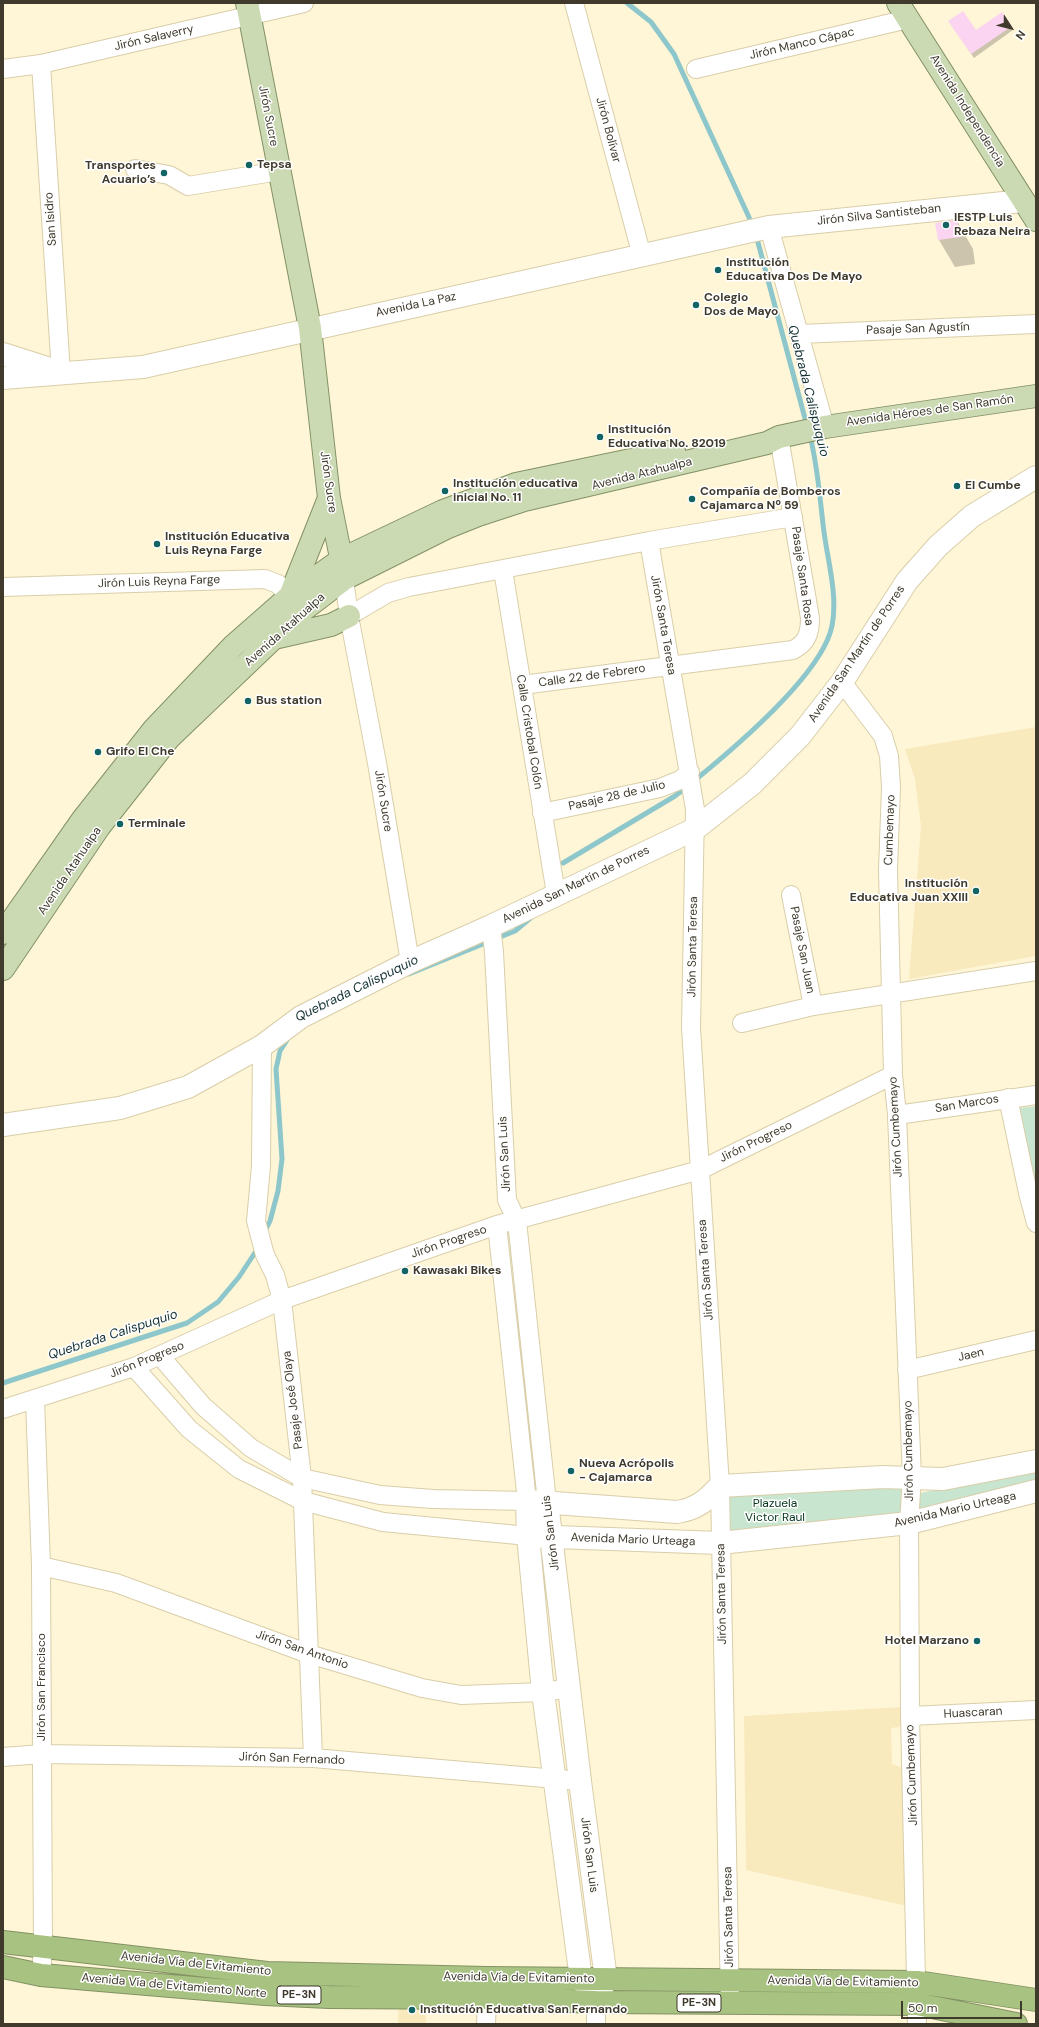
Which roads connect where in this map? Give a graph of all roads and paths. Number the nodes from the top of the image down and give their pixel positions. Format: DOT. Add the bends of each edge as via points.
graph roads {
  1 [pos="304,3"];
  2 [pos="574,3"];
  3 [pos="902,8"];
  4 [pos="248,10"];
  5 [pos="41,64"];
  6 [pos="696,69"];
  7 [pos="3,70"];
  8 [pos="135,169"];
  9 [pos="279,170"];
  10 [pos="1029,200"];
  11 [pos="1036,220"];
  12 [pos="767,227"];
  13 [pos="642,256"];
  14 [pos="1036,324"];
  15 [pos="310,328"];
  16 [pos="800,334"];
  17 [pos="3,354"];
  18 [pos="61,373"];
  19 [pos="3,378"];
  20 [pos="1036,396"];
  21 [pos="815,429"];
  22 [pos="779,437"];
  23 [pos="1036,477"];
  24 [pos="329,498"];
  25 [pos="793,517"];
  26 [pos="649,541"];
  27 [pos="343,569"];
  28 [pos="503,570"];
  29 [pos="3,587"];
  30 [pos="296,604"];
  31 [pos="348,616"];
  32 [pos="274,638"];
  33 [pos="803,644"];
  34 [pos="669,666"];
  35 [pos="842,682"];
  36 [pos="522,686"];
  37 [pos="690,772"];
  38 [pos="542,813"];
  39 [pos="695,829"];
  40 [pos="556,894"];
  41 [pos="791,895"];
  42 [pos="492,930"];
  43 [pos="3,933"];
  44 [pos="410,962"];
  45 [pos="3,969"];
  46 [pos="1036,971"];
  47 [pos="891,994"];
  48 [pos="813,1006"];
  49 [pos="742,1023"];
  50 [pos="262,1046"];
  51 [pos="893,1075"];
  52 [pos="1036,1095"];
  53 [pos="1008,1098"];
  54 [pos="897,1115"];
  55 [pos="3,1125"];
  56 [pos="700,1170"];
  57 [pos="1032,1192"];
  58 [pos="517,1221"];
  59 [pos="1036,1223"];
  60 [pos="497,1225"];
  61 [pos="282,1300"];
  62 [pos="1036,1340"];
  63 [pos="161,1356"];
  64 [pos="134,1368"];
  65 [pos="907,1370"];
  66 [pos="34,1399"];
  67 [pos="3,1409"];
  68 [pos="1036,1461"];
  69 [pos="912,1477"];
  70 [pos="302,1478"];
  71 [pos="720,1486"];
  72 [pos="1036,1491"];
  73 [pos="303,1501"];
  74 [pos="537,1502"];
  75 [pos="909,1524"];
  76 [pos="528,1536"];
  77 [pos="552,1538"];
  78 [pos="720,1543"];
  79 [pos="41,1566"];
  80 [pos="309,1654"];
  81 [pos="570,1688"];
  82 [pos="543,1692"];
  83 [pos="1036,1710"];
  84 [pos="910,1716"];
  85 [pos="42,1754"];
  86 [pos="3,1757"];
  87 [pos="313,1758"];
  88 [pos="555,1778"];
  89 [pos="580,1780"];
  90 [pos="3,1942"];
  91 [pos="43,1948"];
  92 [pos="3,1967"];
  93 [pos="41,1974"];
  94 [pos="329,1975"];
  95 [pos="581,1979"];
  96 [pos="606,1979"];
  97 [pos="730,1981"];
  98 [pos="917,1982"];
  99 [pos="329,1997"];
  100 [pos="487,1998"];
  101 [pos="1036,2000"];
  102 [pos="596,2002"];
  103 [pos="730,2003"];
  104 [pos="917,2014"];
  105 [pos="486,2024"];
  106 [pos="596,2024"];
  107 [pos="1016,2024"];
  1 -- 4 [label="street, Jirón Salaverry"];
  2 -- 13 [label="street, Jirón Bolívar"];
  3 -- 6 [label="street, Jirón Manco Cápac"];
  3 -- 10 [label="main road, Avenida Independencia"];
  4 -- 5 [label="street, Jirón Salaverry"];
  4 -- 9 [label="main road, Jirón Sucre"];
  5 -- 7 [label="street, Jirón Salaverry"];
  5 -- 18 [label="street, San Isidro"];
  8 -- 9 [label="street" via="169,175 188,186"];
  9 -- 15 [label="main road, Jirón Sucre"];
  10 -- 11 [label="main road, Avenida Independencia"];
  10 -- 12 [label="street, Jirón Silva Santisteban"];
  12 -- 13 [label="street, Avenida La Paz"];
  12 -- 16 [label="street"];
  13 -- 15 [label="street, Avenida La Paz"];
  14 -- 16 [label="street, Pasaje San Agustín"];
  15 -- 18 [label="street, Avenida La Paz" via="142,367"];
  15 -- 24 [label="main road, Jirón Sucre"];
  16 -- 21 [label="street"];
  17 -- 18 [label="street, Avenida La Paz"];
  18 -- 19 [label="street, Avenida La Paz"];
  20 -- 21 [label="main road, Avenida Héroes de San Ramón"];
  21 -- 22 [label="main road, Avenida Atahualpa"];
  22 -- 25 [label="street, Pasaje Santa Rosa"];
  22 -- 27 [label="main road, Avenida Atahualpa" via="767,443 524,500 478,515"];
  23 -- 35 [label="street, Avenida San Martín de Porres" via="972,516 938,546 907,581"];
  24 -- 27 [label="main road, Jirón Sucre"];
  24 -- 30 [label="main road"];
  25 -- 26 [label="street"];
  25 -- 33 [label="street, Pasaje Santa Rosa" via="810,618 810,630"];
  26 -- 28 [label="street"];
  26 -- 34 [label="street, Jirón Santa Teresa"];
  27 -- 30 [label="main road, Avenida Atahualpa"];
  27 -- 31 [label="street, Jirón Sucre"];
  28 -- 31 [label="street" via="388,593"];
  28 -- 36 [label="street, Calle Cristobal Colón"];
  29 -- 30 [label="street, Jirón Luis Reyna Farge" via="265,579 278,584"];
  30 -- 32 [label="main road, Avenida Atahualpa"];
  30 -- 43 [label="main road, Avenida Atahualpa" via="233,646 154,729 83,819"];
  31 -- 32 [label="main road" via="331,625"];
  31 -- 44 [label="street, Jirón Sucre" via="377,763"];
  32 -- 45 [label="main road, Avenida Atahualpa" via="169,738 99,827"];
  33 -- 34 [label="street, Calle 22 de Febrero" via="793,650"];
  34 -- 36 [label="street, Calle 22 de Febrero"];
  34 -- 37 [label="street, Jirón Santa Teresa"];
  35 -- 39 [label="street, Avenida San Martín de Porres" via="800,736 752,784"];
  35 -- 47 [label="street, Cumbemayo" via="883,736 889,756"];
  36 -- 38 [label="street, Calle Cristobal Colón"];
  37 -- 38 [label="street, Pasaje 28 de Julio" via="680,780 660,788"];
  37 -- 39 [label="street, Jirón Santa Teresa"];
  38 -- 40 [label="street, Calle Cristobal Colón"];
  39 -- 40 [label="street, Avenida San Martín de Porres"];
  39 -- 56 [label="street, Jirón Santa Teresa" via="692,1028"];
  40 -- 42 [label="street, Avenida San Martín de Porres"];
  41 -- 48 [label="street, Pasaje San Juan"];
  42 -- 44 [label="street, Avenida San Martín de Porres"];
  42 -- 58 [label="street, Jirón San Luis" via="507,1200"];
  44 -- 50 [label="street, Avenida San Martín de Porres" via="301,1017"];
  46 -- 47 [label="street"];
  47 -- 48 [label="street"];
  47 -- 51 [label="street, Jirón Cumbemayo"];
  48 -- 49 [label="street"];
  50 -- 55 [label="street, Avenida San Martín de Porres" via="188,1087 128,1106"];
  50 -- 61 [label="street, Pasaje José Olaya" via="261,1166 256,1205 258,1229 265,1255 275,1275"];
  51 -- 54 [label="street, Jirón Cumbemayo"];
  51 -- 56 [label="street, Jirón Progreso"];
  52 -- 53 [label="street, San Marcos"];
  53 -- 54 [label="street, San Marcos"];
  53 -- 57 [label="street"];
  54 -- 65 [label="street, Jirón Cumbemayo"];
  56 -- 58 [label="street, Jirón Progreso"];
  56 -- 71 [label="street, Jirón Santa Teresa"];
  57 -- 59 [label="street"];
  58 -- 60 [label="street, Jirón Progreso"];
  58 -- 74 [label="street, Jirón San Luis"];
  60 -- 61 [label="street, Jirón Progreso"];
  60 -- 74 [label="street, Jirón San Luis"];
  61 -- 63 [label="street, Jirón Progreso"];
  61 -- 70 [label="street, Pasaje José Olaya"];
  62 -- 65 [label="street, Jaen"];
  63 -- 64 [label="street, Jirón Progreso"];
  63 -- 70 [label="street" via="203,1406 251,1448"];
  64 -- 66 [label="street, Jirón Progreso"];
  64 -- 73 [label="street, Avenida Mario Urteaga" via="189,1428 239,1469"];
  65 -- 69 [label="street, Jirón Cumbemayo"];
  66 -- 67 [label="street, Jirón Progreso"];
  66 -- 79 [label="street, Jirón San Francisco"];
  68 -- 69 [label="street" via="944,1479"];
  69 -- 71 [label="street"];
  69 -- 75 [label="street, Jirón Cumbemayo"];
  70 -- 73 [label="street, Pasaje José Olaya"];
  70 -- 74 [label="street" via="380,1495"];
  71 -- 74 [label="street" via="700,1506 677,1512"];
  71 -- 78 [label="street, Jirón Santa Teresa"];
  72 -- 75 [label="street, Avenida Mario Urteaga"];
  73 -- 76 [label="street, Avenida Mario Urteaga" via="382,1522"];
  73 -- 80 [label="street, Pasaje José Olaya"];
  74 -- 76 [label="street, Jirón San Luis"];
  74 -- 77 [label="street, Jirón San Luis"];
  75 -- 78 [label="street, Avenida Mario Urteaga"];
  75 -- 84 [label="street, Jirón Cumbemayo"];
  76 -- 77 [label="street, Avenida Mario Urteaga"];
  76 -- 82 [label="street, Jirón San Luis"];
  77 -- 78 [label="street, Avenida Mario Urteaga"];
  77 -- 81 [label="street, Jirón San Luis"];
  78 -- 97 [label="street, Jirón Santa Teresa"];
  79 -- 80 [label="street, Jirón San Antonio" via="116,1583"];
  79 -- 85 [label="street, Jirón San Francisco"];
  80 -- 82 [label="street, Jirón San Antonio" via="422,1688 461,1695"];
  80 -- 87 [label="street, Pasaje José Olaya"];
  81 -- 82 [label="street, Jirón San Antonio"];
  81 -- 89 [label="street, Jirón San Luis"];
  82 -- 88 [label="street, Jirón San Luis"];
  83 -- 84 [label="street, Huascaran"];
  84 -- 98 [label="street, Jirón Cumbemayo"];
  85 -- 86 [label="street, Jirón San Fernando"];
  85 -- 87 [label="street, Jirón San Fernando"];
  85 -- 91 [label="street, Jirón San Francisco"];
  87 -- 88 [label="street, Jirón San Fernando"];
  88 -- 89 [label="street, Jirón San Fernando"];
  88 -- 95 [label="street, Jirón San Luis"];
  89 -- 96 [label="street, Jirón San Luis"];
  90 -- 91 [label="highway, Avenida Vía de Evitamiento / PE-3N"];
  91 -- 93 [label="street, Jirón San Francisco"];
  91 -- 94 [label="highway, Avenida Vía de Evitamiento / PE-3N" via="267,1973"];
  92 -- 93 [label="highway, Avenida Vía de Evitamiento Norte / PE-3N"];
  93 -- 99 [label="highway, Avenida Vía de Evitamiento Norte / PE-3N" via="265,1994"];
  94 -- 95 [label="highway, Avenida Vía de Evitamiento / PE-3N"];
  94 -- 99 [label="highway"];
  95 -- 96 [label="highway, Avenida Vía de Evitamiento / PE-3N"];
  95 -- 102 [label="street, Jirón San Luis"];
  96 -- 97 [label="highway, Avenida Vía de Evitamiento / PE-3N"];
  96 -- 102 [label="street"];
  97 -- 98 [label="highway, Avenida Vía de Evitamiento / PE-3N"];
  97 -- 103 [label="street, Jirón Santa Teresa"];
  98 -- 101 [label="highway, Avenida Vía de Evitamiento / PE-3N"];
  98 -- 104 [label="street, Jirón Cumbemayo"];
  99 -- 100 [label="highway, Avenida Vía de Evitamiento Norte / PE-3N"];
  100 -- 102 [label="highway, Avenida Vía de Evitamiento Norte / PE-3N"];
  100 -- 105 [label="street"];
  102 -- 103 [label="highway, Avenida Vía de Evitamiento Norte / PE-3N"];
  102 -- 106 [label="street"];
  103 -- 104 [label="highway, Avenida Vía de Evitamiento Norte / PE-3N"];
  104 -- 107 [label="highway, Avenida Vía de Evitamiento Norte / PE-3N"];
}
